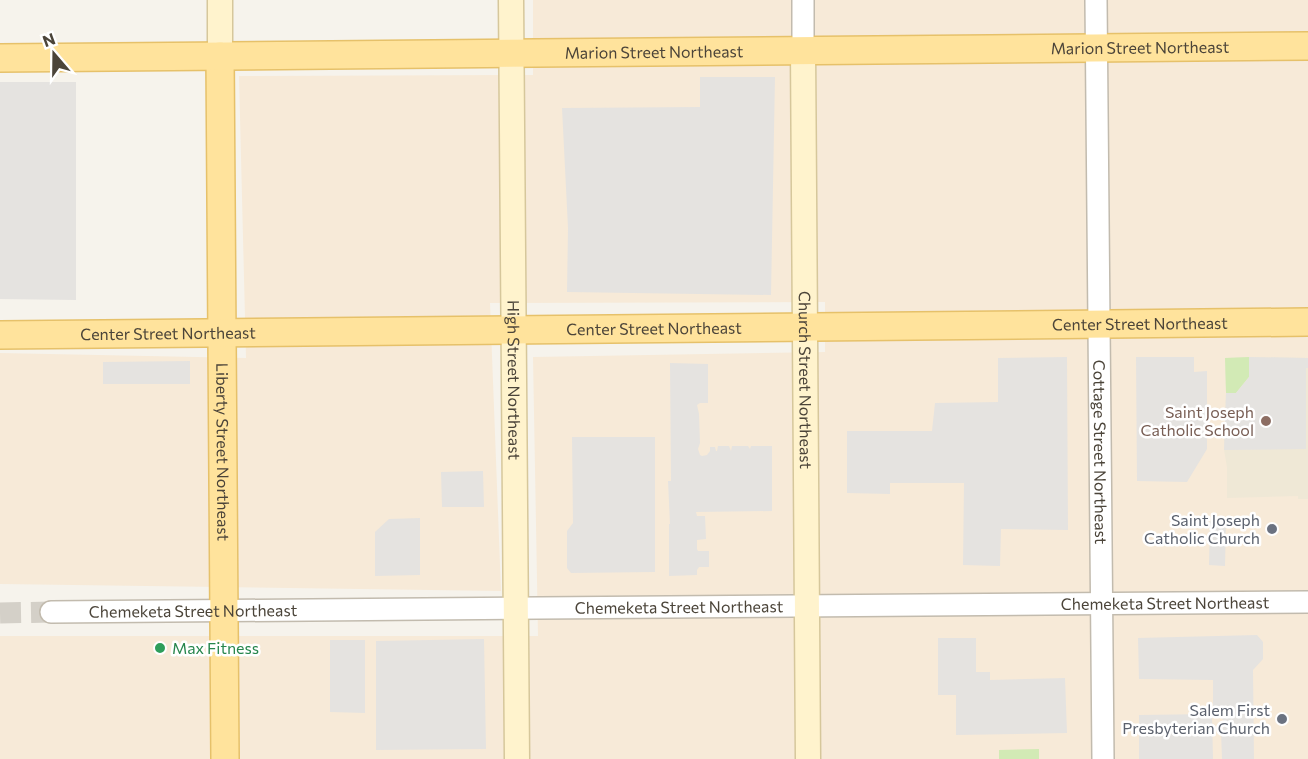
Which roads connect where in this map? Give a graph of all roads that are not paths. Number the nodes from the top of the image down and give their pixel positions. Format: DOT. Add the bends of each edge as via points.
graph roads {
  1 [pos="220,0"];
  2 [pos="511,0"];
  3 [pos="803,0"];
  4 [pos="1096,0"];
  5 [pos="1308,46"];
  6 [pos="1097,48"];
  7 [pos="803,50"];
  8 [pos="512,53"];
  9 [pos="220,56"];
  10 [pos="0,58"];
  11 [pos="1308,322"];
  12 [pos="1099,324"];
  13 [pos="805,327"];
  14 [pos="514,330"];
  15 [pos="222,333"];
  16 [pos="0,334"];
  17 [pos="1308,602"];
  18 [pos="1101,603"];
  19 [pos="807,606"];
  20 [pos="516,609"];
  21 [pos="224,611"];
  22 [pos="51,612"];
  23 [pos="225,759"];
  24 [pos="517,759"];
  25 [pos="808,759"];
  26 [pos="1103,759"];
  1 -- 9 [label="main road, Liberty Street Northeast"];
  2 -- 8 [label="main road, High Street Northeast"];
  3 -- 7 [label="street, Church Street Northeast"];
  4 -- 6 [label="street, Cottage Street Northeast"];
  5 -- 6 [label="main road, Marion Street Northeast"];
  6 -- 7 [label="main road, Marion Street Northeast"];
  6 -- 12 [label="street, Cottage Street Northeast"];
  7 -- 8 [label="main road, Marion Street Northeast"];
  7 -- 13 [label="main road, Church Street Northeast"];
  8 -- 9 [label="main road, Marion Street Northeast"];
  8 -- 14 [label="main road, High Street Northeast"];
  9 -- 10 [label="main road, Marion Street Northeast"];
  9 -- 15 [label="main road, Liberty Street Northeast"];
  11 -- 12 [label="main road, Center Street Northeast"];
  12 -- 13 [label="main road, Center Street Northeast"];
  12 -- 18 [label="street, Cottage Street Northeast"];
  13 -- 14 [label="main road, Center Street Northeast"];
  13 -- 19 [label="main road, Church Street Northeast"];
  14 -- 15 [label="main road, Center Street Northeast"];
  14 -- 20 [label="main road, High Street Northeast"];
  15 -- 16 [label="main road, Center Street Northeast"];
  15 -- 21 [label="main road, Liberty Street Northeast"];
  17 -- 18 [label="street, Chemeketa Street Northeast"];
  18 -- 19 [label="street, Chemeketa Street Northeast"];
  18 -- 26 [label="street, Cottage Street Northeast"];
  19 -- 20 [label="street, Chemeketa Street Northeast"];
  19 -- 25 [label="main road, Church Street Northeast"];
  20 -- 21 [label="street, Chemeketa Street Northeast"];
  20 -- 24 [label="main road, High Street Northeast"];
  21 -- 22 [label="street, Chemeketa Street Northeast"];
  21 -- 23 [label="main road, Liberty Street Northeast"];
}
